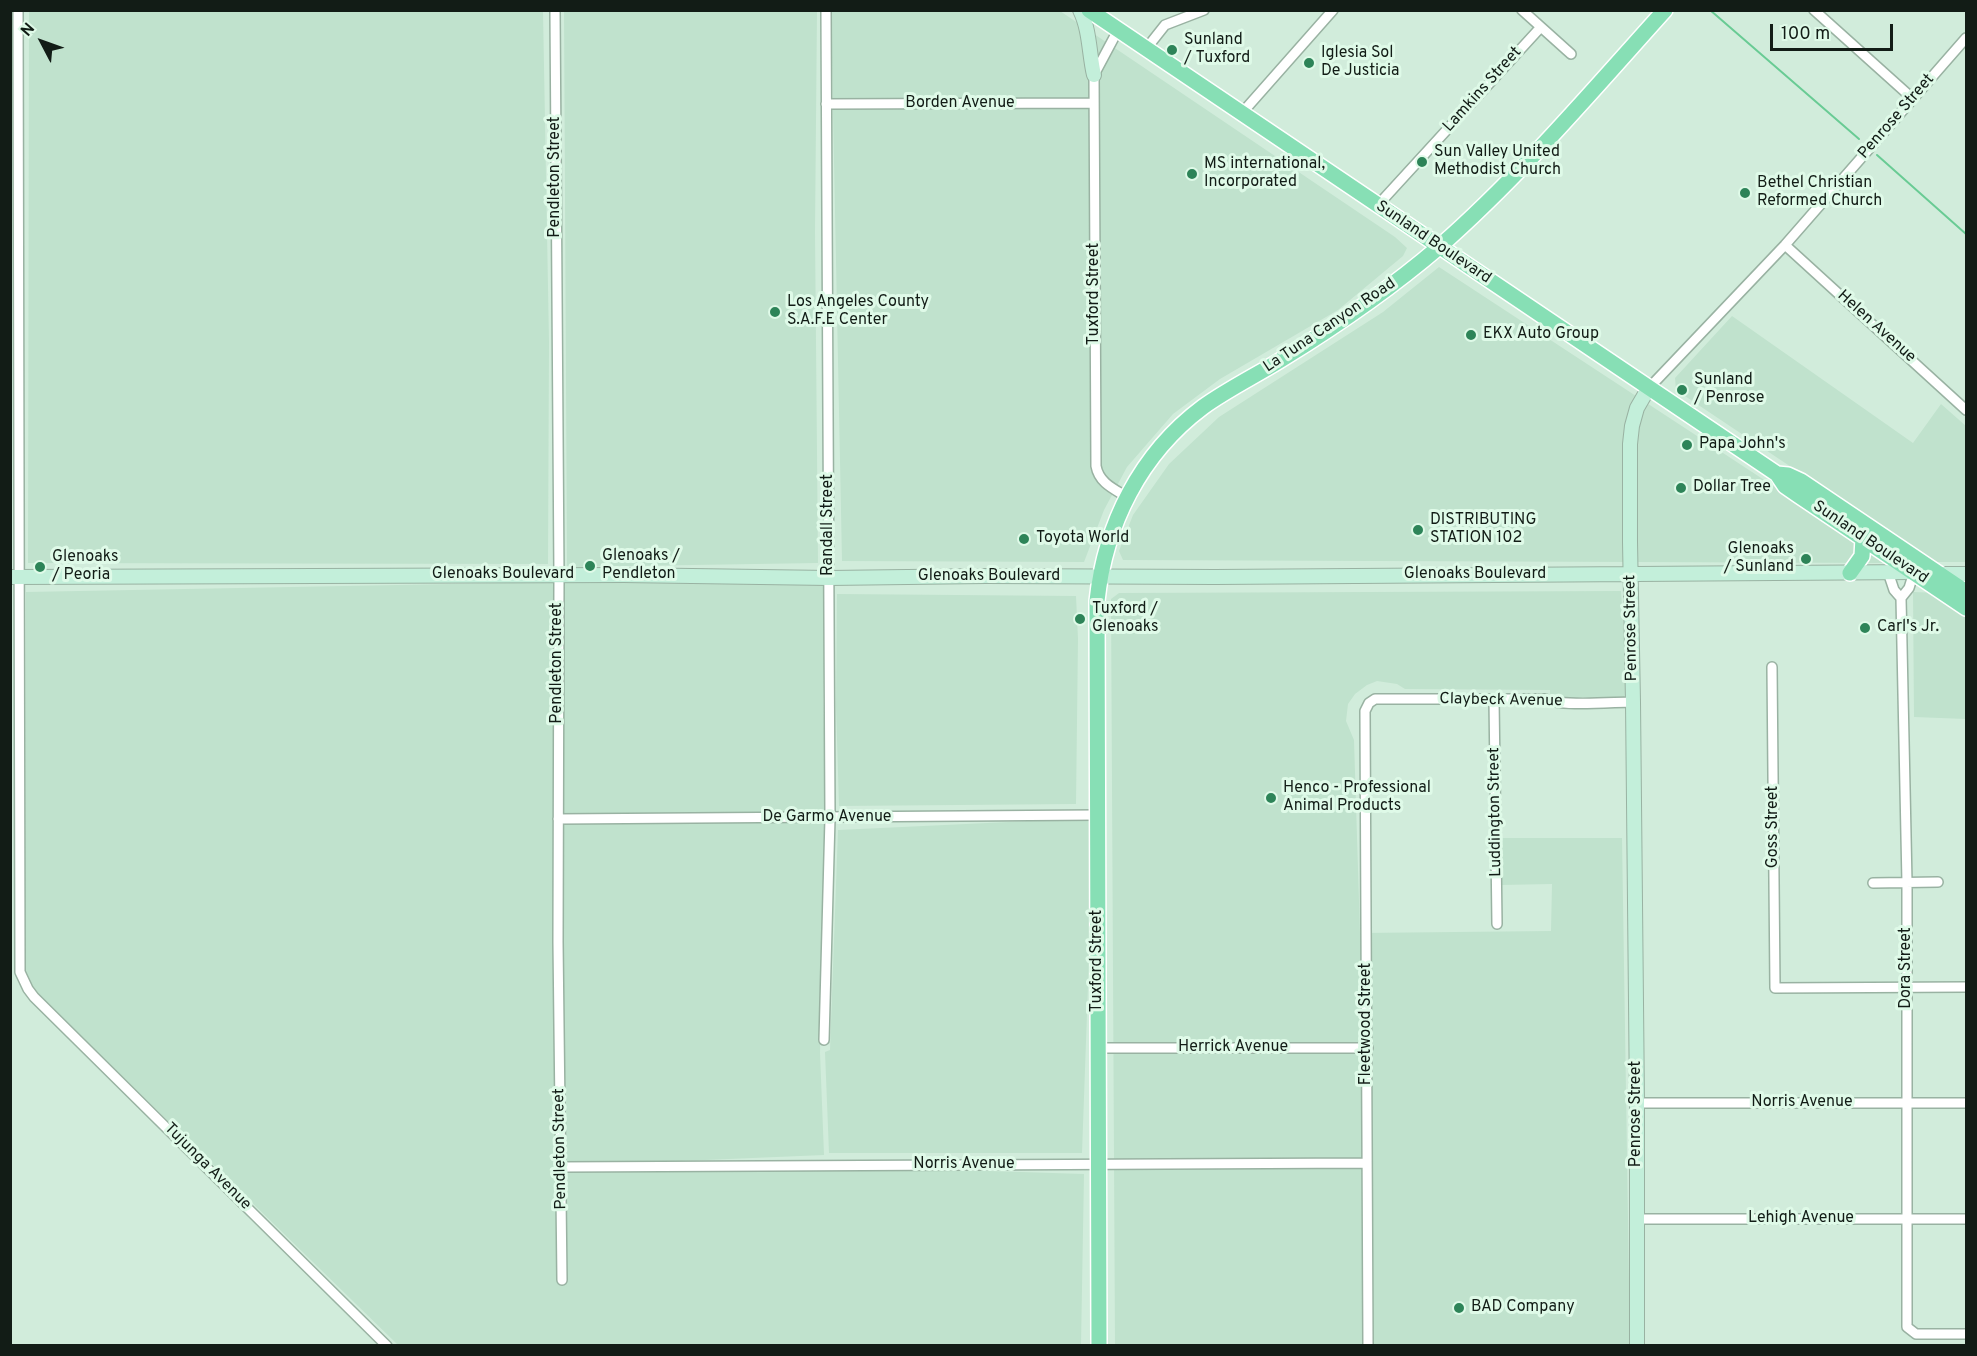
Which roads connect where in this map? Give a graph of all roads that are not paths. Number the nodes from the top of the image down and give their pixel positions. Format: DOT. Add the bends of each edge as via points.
graph roads {
  1 [pos="18,10"];
  2 [pos="555,10"];
  3 [pos="826,10"];
  4 [pos="1080,10"];
  5 [pos="1089,10"];
  6 [pos="1204,10"];
  7 [pos="1333,10"];
  8 [pos="1522,10"];
  9 [pos="1665,10"];
  10 [pos="1814,10"];
  11 [pos="1540,28"];
  12 [pos="1118,30"];
  13 [pos="1966,38"];
  14 [pos="1146,49"];
  15 [pos="1571,54"];
  16 [pos="1094,75"];
  17 [pos="1912,98"];
  18 [pos="1094,103"];
  19 [pos="826,104"];
  20 [pos="1242,113"];
  21 [pos="1378,205"];
  22 [pos="1785,245"];
  23 [pos="1439,247"];
  24 [pos="1648,389"];
  25 [pos="1966,410"];
  26 [pos="1777,474"];
  27 [pos="1127,497"];
  28 [pos="1863,538"];
  29 [pos="1888,572"];
  30 [pos="1914,572"];
  31 [pos="1850,573"];
  32 [pos="1630,574"];
  33 [pos="1939,574"];
  34 [pos="1966,574"];
  35 [pos="559,575"];
  36 [pos="15,577"];
  37 [pos="1100,577"];
  38 [pos="829,578"];
  39 [pos="1966,592"];
  40 [pos="1901,598"];
  41 [pos="1966,608"];
  42 [pos="1772,667"];
  43 [pos="1494,699"];
  44 [pos="1633,702"];
  45 [pos="1369,703"];
  46 [pos="1097,815"];
  47 [pos="830,818"];
  48 [pos="558,819"];
  49 [pos="1938,882"];
  50 [pos="1873,883"];
  51 [pos="1907,883"];
  52 [pos="1497,924"];
  53 [pos="1907,987"];
  54 [pos="1966,987"];
  55 [pos="824,1040"];
  56 [pos="1098,1048"];
  57 [pos="1368,1048"];
  58 [pos="1637,1103"];
  59 [pos="1966,1103"];
  60 [pos="1906,1104"];
  61 [pos="1367,1163"];
  62 [pos="1098,1165"];
  63 [pos="561,1167"];
  64 [pos="1906,1218"];
  65 [pos="1966,1218"];
  66 [pos="1636,1220"];
  67 [pos="562,1280"];
  68 [pos="1966,1334"];
  69 [pos="387,1346"];
  70 [pos="1099,1346"];
  71 [pos="1368,1346"];
  72 [pos="1636,1346"];
  1 -- 36 [label="street"];
  2 -- 35 [label="street, Pendleton Street"];
  3 -- 19 [label="street, Randall Street"];
  4 -- 16 [label="main road, Tuxford Street" via="1086,23"];
  5 -- 12 [label="main road, Sunland Boulevard"];
  6 -- 14 [label="street" via="1165,25"];
  7 -- 20 [label="street"];
  8 -- 11 [label="street"];
  9 -- 23 [label="main road, La Tuna Canyon Road" via="1502,189"];
  10 -- 17 [label="street"];
  11 -- 15 [label="street"];
  11 -- 21 [label="street, Lamkins Street"];
  12 -- 14 [label="main road, Sunland Boulevard"];
  12 -- 16 [label="street, Tuxford Street"];
  13 -- 17 [label="street, Penrose Street"];
  14 -- 20 [label="main road, Sunland Boulevard"];
  16 -- 18 [label="street, Tuxford Street"];
  17 -- 22 [label="street, Penrose Street"];
  18 -- 19 [label="street, Borden Avenue"];
  18 -- 27 [label="street, Tuxford Street" via="1096,466 1106,484"];
  19 -- 38 [label="street, Randall Street"];
  20 -- 21 [label="main road, Sunland Boulevard"];
  21 -- 23 [label="main road, Sunland Boulevard"];
  22 -- 24 [label="street, Penrose Street"];
  22 -- 25 [label="street, Helen Avenue"];
  23 -- 24 [label="main road, Sunland Boulevard"];
  23 -- 27 [label="main road, La Tuna Canyon Road" via="1364,307 1189,418 1151,459"];
  24 -- 26 [label="main road, Sunland Boulevard"];
  24 -- 32 [label="main road, Penrose Street" via="1637,408 1630,444"];
  26 -- 28 [label="main road, Sunland Boulevard" via="1785,486"];
  26 -- 33 [label="main road, Sunland Boulevard" via="1801,480"];
  27 -- 37 [label="main road, La Tuna Canyon Road"];
  28 -- 30 [label="main road, Sunland Boulevard"];
  28 -- 31 [label="main road" via="1862,556"];
  29 -- 30 [label="main road, Glenoaks Boulevard"];
  29 -- 31 [label="main road, Glenoaks Boulevard"];
  29 -- 40 [label="street, Dora Street"];
  30 -- 33 [label="main road, Glenoaks Boulevard"];
  30 -- 40 [label="street, Dora Street"];
  30 -- 41 [label="main road, Sunland Boulevard"];
  31 -- 32 [label="main road, Glenoaks Boulevard"];
  32 -- 37 [label="main road, Glenoaks Boulevard"];
  32 -- 44 [label="main road, Penrose Street"];
  33 -- 34 [label="main road, Glenoaks Boulevard"];
  33 -- 39 [label="main road, Sunland Boulevard"];
  35 -- 36 [label="main road, Glenoaks Boulevard"];
  35 -- 38 [label="main road, Glenoaks Boulevard"];
  35 -- 48 [label="street, Pendleton Street"];
  36 -- 69 [label="street, Tujunga Avenue" via="20,972 28,989"];
  37 -- 38 [label="main road, Glenoaks Boulevard"];
  37 -- 46 [label="main road, Tuxford Street"];
  38 -- 47 [label="street, Randall Street"];
  40 -- 51 [label="street, Dora Street"];
  42 -- 53 [label="street, Goss Street" via="1775,988"];
  43 -- 44 [label="street, Claybeck Avenue"];
  43 -- 45 [label="street, Claybeck Avenue" via="1375,699"];
  43 -- 52 [label="street, Luddington Street"];
  44 -- 58 [label="main road, Penrose Street"];
  45 -- 57 [label="street, Fleetwood Street" via="1365,711"];
  46 -- 47 [label="street, De Garmo Avenue"];
  46 -- 56 [label="main road, Tuxford Street"];
  47 -- 48 [label="street, De Garmo Avenue"];
  47 -- 55 [label="street, Randall Street"];
  48 -- 63 [label="street, Pendleton Street"];
  49 -- 51 [label="street"];
  50 -- 51 [label="street"];
  51 -- 53 [label="street, Dora Street"];
  53 -- 54 [label="street"];
  53 -- 60 [label="street, Dora Street"];
  56 -- 57 [label="street, Herrick Avenue"];
  56 -- 62 [label="main road, Tuxford Street"];
  57 -- 61 [label="street, Fleetwood Street"];
  58 -- 60 [label="street, Norris Avenue"];
  58 -- 66 [label="main road, Penrose Street"];
  59 -- 60 [label="street, Norris Avenue"];
  60 -- 64 [label="street, Dora Street"];
  61 -- 62 [label="street, Norris Avenue"];
  61 -- 71 [label="street, Fleetwood Street"];
  62 -- 63 [label="street, Norris Avenue"];
  62 -- 70 [label="main road, Tuxford Street"];
  63 -- 67 [label="street, Pendleton Street"];
  64 -- 65 [label="street, Lehigh Avenue"];
  64 -- 66 [label="street, Lehigh Avenue"];
  64 -- 68 [label="street, Dora Street" via="1907,1327 1916,1334"];
  66 -- 72 [label="main road, Penrose Street"];
}
